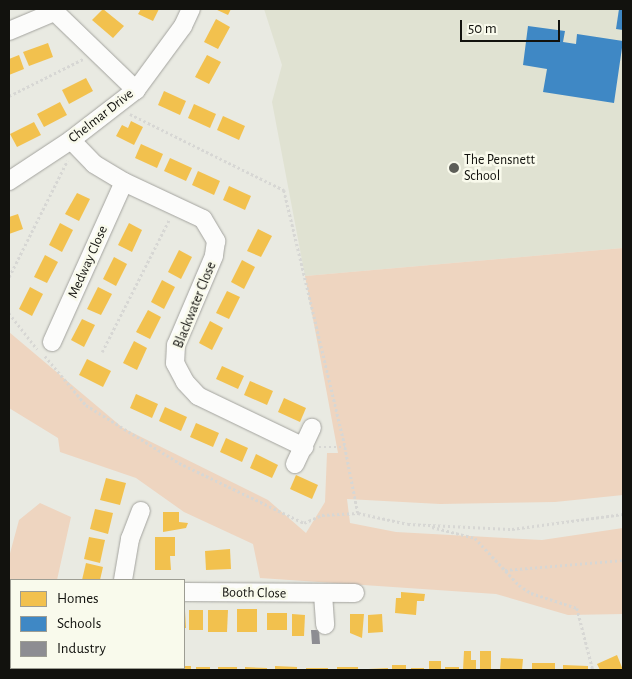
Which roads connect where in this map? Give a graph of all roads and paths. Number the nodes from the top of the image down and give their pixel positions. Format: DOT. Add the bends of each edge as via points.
graph roads {
  1 [pos="191,9"];
  2 [pos="53,10"];
  3 [pos="9,30"];
  4 [pos="95,52"];
  5 [pos="136,90"];
  6 [pos="9,96"];
  7 [pos="114,106"];
  8 [pos="73,142"];
  9 [pos="9,181"];
  10 [pos="124,182"];
  11 [pos="176,205"];
  12 [pos="9,277"];
  13 [pos="9,313"];
  14 [pos="48,349"];
  15 [pos="102,352"];
  16 [pos="307,438"];
  17 [pos="345,447"];
  18 [pos="295,464"];
  19 [pos="141,511"];
  20 [pos="358,513"];
  21 [pos="623,514"];
  22 [pos="426,525"];
  23 [pos="623,560"];
  24 [pos="505,570"];
  25 [pos="123,579"];
  26 [pos="185,592"];
  27 [pos="355,593"];
  28 [pos="323,594"];
  29 [pos="325,625"];
  30 [pos="593,670"];
  1 -- 5 [label="street, Chelmar Drive" via="183,26"];
  2 -- 3 [label="street"];
  2 -- 4 [label="street"];
  4 -- 5 [label="street"];
  4 -- 6 [label="path"];
  5 -- 7 [label="street, Chelmar Drive"];
  7 -- 8 [label="street, Chelmar Drive"];
  7 -- 17 [label="path" via="284,190"];
  8 -- 9 [label="street, Chelmar Drive"];
  8 -- 10 [label="street, Blackwater Close" via="94,164"];
  8 -- 12 [label="path"];
  10 -- 11 [label="street, Blackwater Close"];
  10 -- 14 [label="street, Medway Close"];
  11 -- 15 [label="path"];
  11 -- 16 [label="street, Blackwater Close" via="203,219 216,241 214,256 176,345 175,363 185,382 198,396"];
  13 -- 14 [label="path" via="18,328"];
  14 -- 20 [label="path" via="86,405 179,463 304,523 322,515"];
  16 -- 17 [label="path" via="318,447"];
  16 -- 18 [label="street"];
  17 -- 20 [label="path"];
  19 -- 25 [label="street" via="130,539"];
  20 -- 22 [label="path"];
  21 -- 22 [label="path" via="512,528"];
  22 -- 24 [label="path" via="475,538"];
  23 -- 24 [label="path"];
  24 -- 30 [label="path" via="531,593 577,608"];
  26 -- 28 [label="street, Booth Close"];
  27 -- 28 [label="street, Booth Close"];
  28 -- 29 [label="street"];
}
